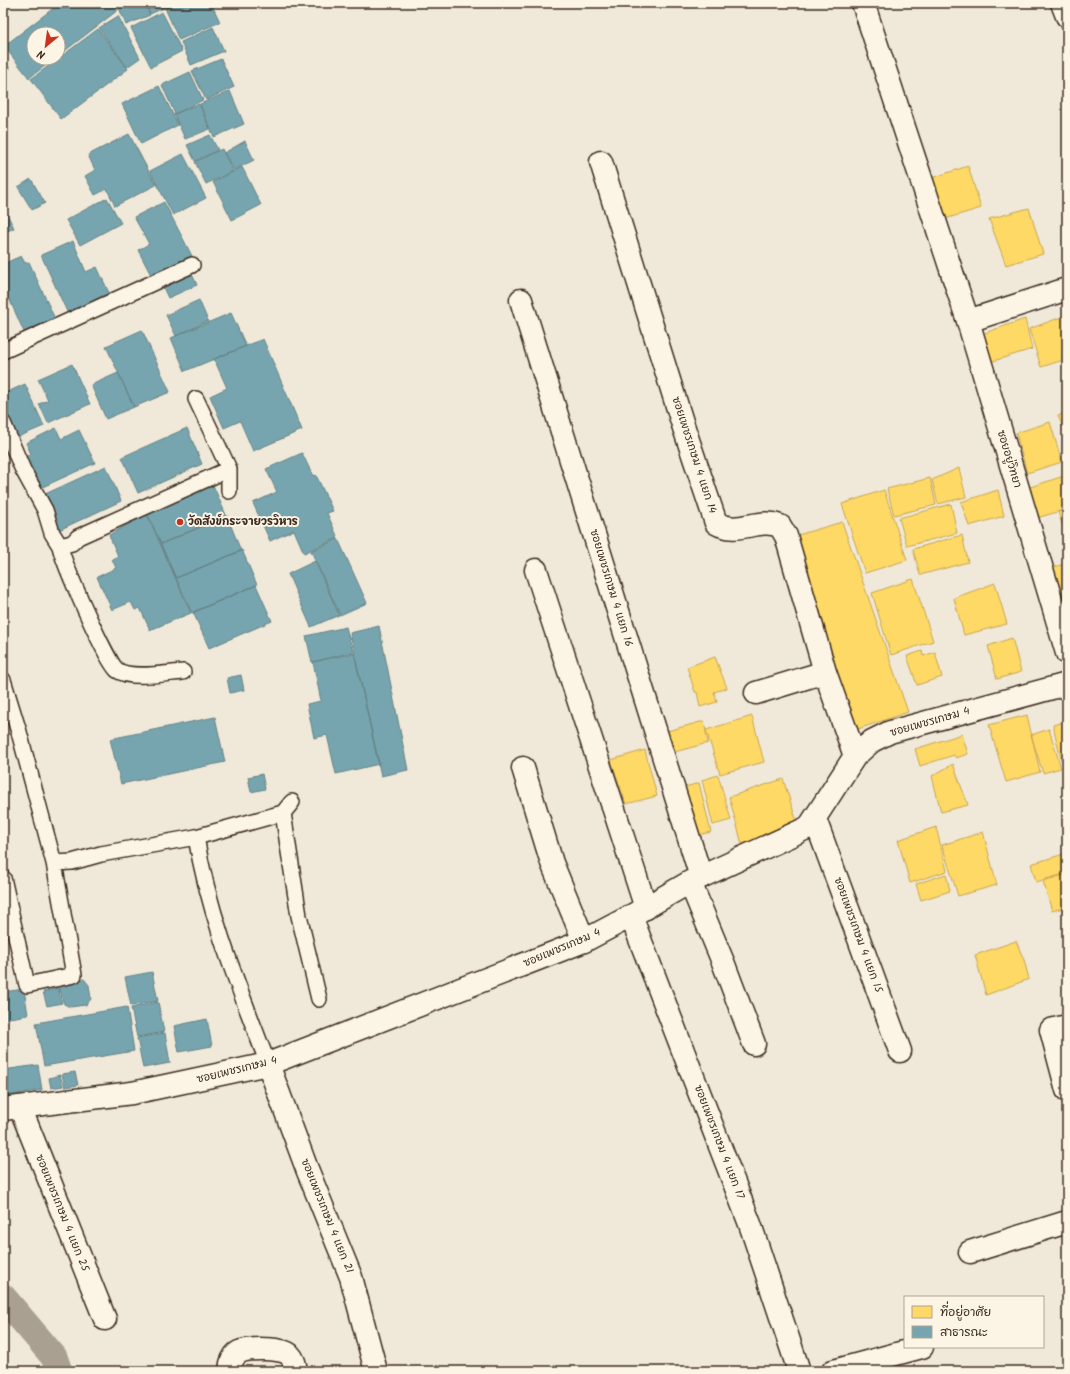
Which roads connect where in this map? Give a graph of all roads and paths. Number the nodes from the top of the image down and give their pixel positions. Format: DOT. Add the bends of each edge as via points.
graph roads {
  1 [pos="863,3"];
  2 [pos="1062,3"];
  3 [pos="1067,16"];
  4 [pos="601,162"];
  5 [pos="192,265"];
  6 [pos="1067,289"];
  7 [pos="521,300"];
  8 [pos="968,321"];
  9 [pos="3,351"];
  10 [pos="196,399"];
  11 [pos="3,424"];
  12 [pos="229,469"];
  13 [pos="229,491"];
  14 [pos="60,546"];
  15 [pos="536,570"];
  16 [pos="1067,653"];
  17 [pos="183,672"];
  18 [pos="825,672"];
  19 [pos="3,680"];
  20 [pos="1067,684"];
  21 [pos="756,693"];
  22 [pos="855,756"];
  23 [pos="523,768"];
  24 [pos="815,818"];
  25 [pos="196,837"];
  26 [pos="54,863"];
  27 [pos="3,878"];
  28 [pos="696,880"];
  29 [pos="639,912"];
  30 [pos="584,941"];
  31 [pos="319,999"];
  32 [pos="1067,1026"];
  33 [pos="754,1044"];
  34 [pos="900,1051"];
  35 [pos="268,1064"];
  36 [pos="1067,1090"];
  37 [pos="11,1108"];
  38 [pos="1067,1222"];
  39 [pos="970,1252"];
  40 [pos="105,1319"];
  41 [pos="918,1348"];
  42 [pos="231,1371"];
  43 [pos="296,1371"];
  44 [pos="376,1371"];
  45 [pos="799,1371"];
  46 [pos="833,1371"];
  1 -- 8 [label="street, ซอยอยู่วิทยา"];
  2 -- 3 [label="street"];
  4 -- 18 [label="street, ซอยเพชรเกษม 4 แยก 14" via="716,522 724,528 771,522 780,526 786,536"];
  5 -- 9 [label="lane"];
  6 -- 8 [label="street"];
  7 -- 28 [label="street, ซอยเพชรเกษม 4 แยก 16"];
  8 -- 16 [label="street, ซอยอยู่วิทยา"];
  10 -- 12 [label="lane"];
  11 -- 14 [label="lane"];
  12 -- 13 [label="lane"];
  12 -- 14 [label="lane" via="78,537 72,543"];
  14 -- 17 [label="lane" via="74,585 117,671 131,676"];
  15 -- 29 [label="street, ซอยเพชรเกษม 4 แยก 17"];
  18 -- 21 [label="street"];
  18 -- 22 [label="street, ซอยเพชรเกษม 4 แยก 14"];
  19 -- 26 [label="lane"];
  20 -- 22 [label="street, ซอยเพชรเกษม 4" via="890,732 872,741"];
  22 -- 24 [label="street, ซอยเพชรเกษม 4"];
  23 -- 30 [label="street" via="552,863"];
  24 -- 28 [label="street, ซอยเพชรเกษม 4" via="802,831"];
  24 -- 34 [label="street, ซอยเพชรเกษม 4 แยก 15"];
  25 -- 26 [label="lane" via="101,854 72,862"];
  25 -- 31 [label="lane" via="288,808 299,916"];
  25 -- 35 [label="lane" via="200,865 223,945"];
  26 -- 27 [label="lane" via="74,975 27,985"];
  28 -- 29 [label="street, ซอยเพชรเกษม 4"];
  28 -- 33 [label="street, ซอยเพชรเกษม 4 แยก 16"];
  29 -- 30 [label="street, ซอยเพชรเกษม 4"];
  29 -- 45 [label="street, ซอยเพชรเกษม 4 แยก 17" via="750,1224"];
  30 -- 35 [label="street, ซอยเพชรเกษม 4"];
  32 -- 36 [label="street" via="1051,1030"];
  35 -- 37 [label="street, ซอยเพชรเกษม 4" via="132,1094"];
  35 -- 44 [label="street, ซอยเพชรเกษม 4 แยก 21" via="351,1277"];
  37 -- 40 [label="street, ซอยเพชรเกษม 4 แยก 25"];
  38 -- 39 [label="street"];
  41 -- 46 [label="street"];
  42 -- 43 [label="street" via="230,1366 235,1356 242,1351 280,1349 288,1353"];
}
